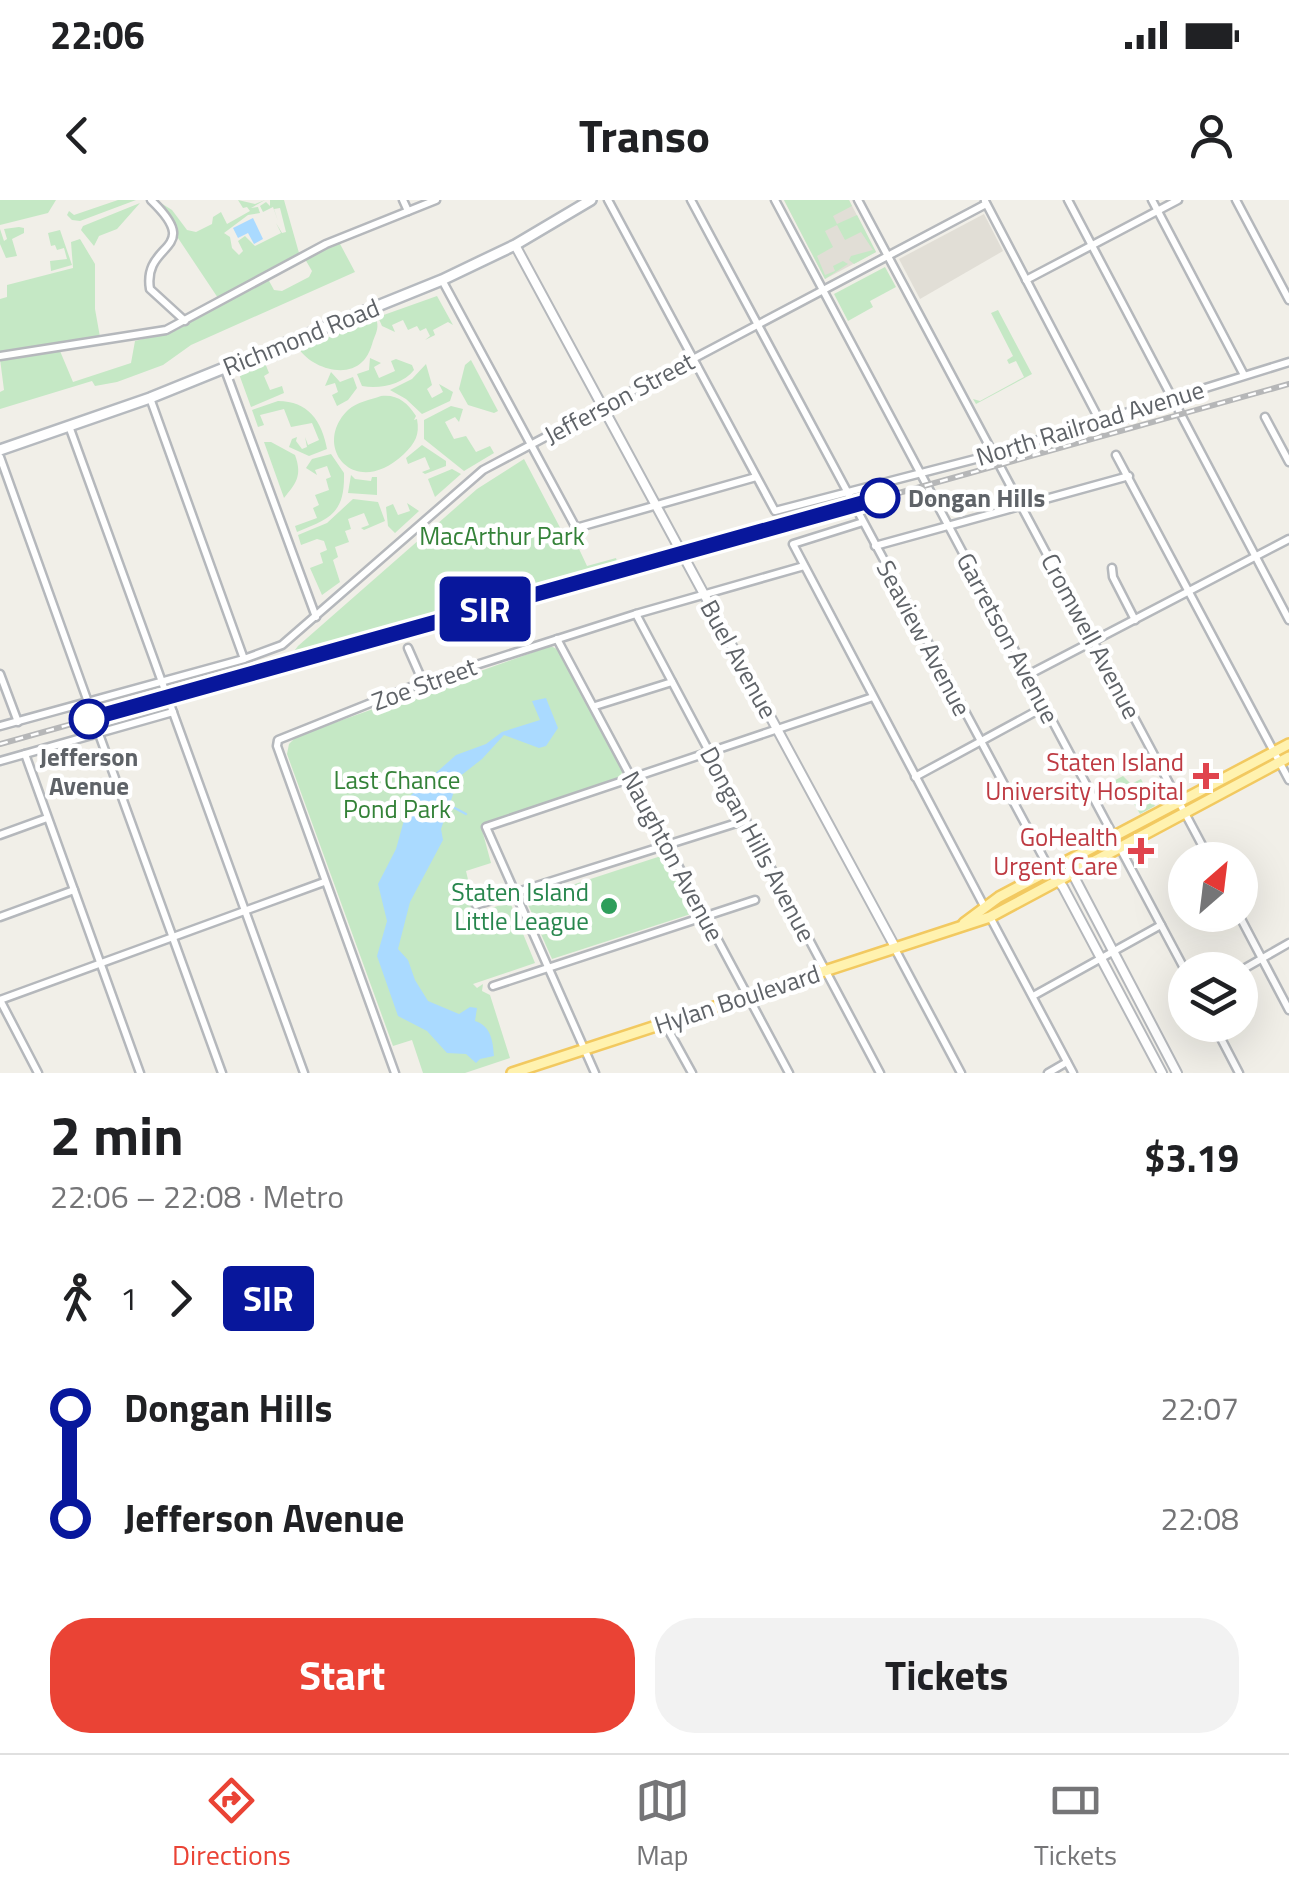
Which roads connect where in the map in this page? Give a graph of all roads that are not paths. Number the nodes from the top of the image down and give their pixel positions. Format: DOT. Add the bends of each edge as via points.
graph roads {
  1 [pos="151,200"];
  2 [pos="404,200"];
  3 [pos="436,200"];
  4 [pos="591,200"];
  5 [pos="608,200"];
  6 [pos="691,200"];
  7 [pos="775,200"];
  8 [pos="858,200"];
  9 [pos="1068,200"];
  10 [pos="1152,200"];
  11 [pos="1178,200"];
  12 [pos="1236,200"];
  13 [pos="985,202"];
  14 [pos="1157,210"];
  15 [pos="408,211"];
  16 [pos="1092,245"];
  17 [pos="515,246"];
  18 [pos="888,256"];
  19 [pos="442,280"];
  20 [pos="1026,280"];
  21 [pos="823,290"];
  22 [pos="1289,300"];
  23 [pos="185,321"];
  24 [pos="758,325"];
  25 [pos="0,356"];
  26 [pos="692,360"];
  27 [pos="1289,362"];
  28 [pos="224,368"];
  29 [pos="1244,375"];
  30 [pos="150,398"];
  31 [pos="1172,400"];
  32 [pos="602,407"];
  33 [pos="1266,417"];
  34 [pos="1100,421"];
  35 [pos="69,426"];
  36 [pos="530,446"];
  37 [pos="0,450"];
  38 [pos="993,453"];
  39 [pos="1116,456"];
  40 [pos="0,458"];
  41 [pos="1289,462"];
  42 [pos="920,474"];
  43 [pos="1129,476"];
  44 [pos="756,477"];
  45 [pos="848,493"];
  46 [pos="654,506"];
  47 [pos="1021,506"];
  48 [pos="863,522"];
  49 [pos="948,526"];
  50 [pos="1289,539"];
  51 [pos="875,546"];
  52 [pos="1255,557"];
  53 [pos="804,566"];
  54 [pos="1112,568"];
  55 [pos="1190,592"];
  56 [pos="703,595"];
  57 [pos="636,614"];
  58 [pos="316,617"];
  59 [pos="1134,620"];
  60 [pos="1289,620"];
  61 [pos="557,639"];
  62 [pos="1093,641"];
  63 [pos="408,648"];
  64 [pos="244,659"];
  65 [pos="0,674"];
  66 [pos="1028,676"];
  67 [pos="162,682"];
  68 [pos="423,682"];
  69 [pos="672,682"];
  70 [pos="873,697"];
  71 [pos="88,702"];
  72 [pos="595,706"];
  73 [pos="1044,707"];
  74 [pos="173,712"];
  75 [pos="18,722"];
  76 [pos="0,726"];
  77 [pos="777,728"];
  78 [pos="99,734"];
  79 [pos="978,741"];
  80 [pos="1289,744"];
  81 [pos="708,751"];
  82 [pos="25,754"];
  83 [pos="1281,757"];
  84 [pos="0,761"];
  85 [pos="631,776"];
  86 [pos="915,776"];
  87 [pos="1289,780"];
  88 [pos="1179,801"];
  89 [pos="1185,813"];
  90 [pos="47,818"];
  91 [pos="746,820"];
  92 [pos="0,835"];
  93 [pos="1114,836"];
  94 [pos="1200,842"];
  95 [pos="668,846"];
  96 [pos="1120,848"];
  97 [pos="1066,862"];
  98 [pos="1050,870"];
  99 [pos="1072,874"];
  100 [pos="1058,881"];
  101 [pos="324,882"];
  102 [pos="74,890"];
  103 [pos="514,894"];
  104 [pos="755,900"];
  105 [pos="476,905"];
  106 [pos="984,906"];
  107 [pos="244,911"];
  108 [pos="0,917"];
  109 [pos="705,917"];
  110 [pos="990,917"];
  111 [pos="962,924"];
  112 [pos="1162,925"];
  113 [pos="1248,932"];
  114 [pos="172,937"];
  115 [pos="1289,943"];
  116 [pos="895,948"];
  117 [pos="1113,952"];
  118 [pos="1176,952"];
  119 [pos="1262,958"];
  120 [pos="1101,959"];
  121 [pos="1258,960"];
  122 [pos="100,962"];
  123 [pos="547,969"];
  124 [pos="825,970"];
  125 [pos="492,986"];
  126 [pos="748,996"];
  127 [pos="1032,996"];
  128 [pos="0,1000"];
  129 [pos="1289,1010"];
  130 [pos="665,1022"];
  131 [pos="1223,1042"];
  132 [pos="584,1049"];
  133 [pos="1068,1062"];
  134 [pos="38,1073"];
  135 [pos="140,1073"];
  136 [pos="222,1073"];
  137 [pos="304,1073"];
  138 [pos="396,1073"];
  139 [pos="512,1073"];
  140 [pos="595,1073"];
  141 [pos="692,1073"];
  142 [pos="788,1073"];
  143 [pos="880,1073"];
  144 [pos="961,1073"];
  145 [pos="1048,1073"];
  146 [pos="1073,1073"];
  147 [pos="1162,1073"];
  148 [pos="1177,1073"];
  149 [pos="1239,1073"];
  1 -- 23 [label="street" via="174,229 153,264 150,289"];
  2 -- 15 [label="street"];
  3 -- 15 [label="street"];
  4 -- 17 [label="main road, Richmond Road"];
  5 -- 26 [label="street"];
  6 -- 24 [label="street, Seaview Avenue"];
  7 -- 21 [label="street, Garretson Avenue"];
  8 -- 18 [label="street, Cromwell Avenue"];
  9 -- 16 [label="street"];
  10 -- 14 [label="street"];
  11 -- 14 [label="street"];
  12 -- 22 [label="street"];
  13 -- 18 [label="street, Jefferson Street"];
  13 -- 20 [label="street"];
  14 -- 16 [label="street"];
  14 -- 29 [label="street"];
  15 -- 23 [label="street" via="326,244"];
  16 -- 20 [label="street"];
  16 -- 31 [label="street"];
  17 -- 19 [label="main road, Richmond Road"];
  17 -- 32 [label="street, Buel Avenue"];
  18 -- 21 [label="street, Jefferson Street"];
  18 -- 38 [label="street, Cromwell Avenue"];
  19 -- 28 [label="main road, Richmond Road"];
  19 -- 36 [label="street"];
  20 -- 34 [label="street"];
  21 -- 24 [label="street, Jefferson Street"];
  21 -- 42 [label="street, Garretson Avenue"];
  23 -- 25 [label="street" via="156,333"];
  24 -- 26 [label="street, Jefferson Street"];
  24 -- 45 [label="street, Seaview Avenue"];
  26 -- 32 [label="street, Jefferson Street"];
  26 -- 44 [label="street"];
  27 -- 29 [label="street, North Railroad Avenue"];
  28 -- 30 [label="main road, Richmond Road"];
  28 -- 58 [label="street"];
  29 -- 31 [label="street, North Railroad Avenue"];
  30 -- 35 [label="main road, Richmond Road"];
  30 -- 64 [label="street"];
  31 -- 34 [label="street, North Railroad Avenue"];
  31 -- 52 [label="street"];
  32 -- 36 [label="street, Jefferson Street"];
  32 -- 46 [label="street, Buel Avenue"];
  33 -- 41 [label="street"];
  34 -- 38 [label="street, North Railroad Avenue"];
  35 -- 37 [label="main road, Richmond Road"];
  35 -- 67 [label="street"];
  36 -- 46 [label="street" via="576,528"];
  36 -- 58 [label="street, Jefferson Street" via="468,480"];
  38 -- 42 [label="street, North Railroad Avenue"];
  38 -- 47 [label="street, Cromwell Avenue"];
  39 -- 43 [label="street"];
  40 -- 71 [label="street"];
  42 -- 45 [label="street, North Railroad Avenue"];
  42 -- 49 [label="street, Garretson Avenue"];
  43 -- 47 [label="street"];
  43 -- 55 [label="street"];
  44 -- 45 [label="street, North Railroad Avenue" via="775,511"];
  44 -- 46 [label="street"];
  45 -- 48 [label="street, Seaview Avenue"];
  46 -- 56 [label="street, Buel Avenue"];
  47 -- 49 [label="street"];
  47 -- 62 [label="street, Cromwell Avenue"];
  48 -- 51 [label="street, Seaview Avenue"];
  48 -- 53 [label="street" via="793,544"];
  49 -- 51 [label="street"];
  49 -- 66 [label="street, Garretson Avenue"];
  50 -- 52 [label="street"];
  51 -- 79 [label="street, Seaview Avenue"];
  52 -- 55 [label="street"];
  52 -- 60 [label="street"];
  53 -- 56 [label="street, Zoe Street"];
  53 -- 70 [label="street"];
  54 -- 59 [label="street"];
  55 -- 59 [label="street"];
  55 -- 83 [label="street"];
  56 -- 57 [label="street, Zoe Street"];
  56 -- 77 [label="street, Buel Avenue"];
  57 -- 61 [label="street, Zoe Street"];
  57 -- 69 [label="street, Dongan Hills Avenue"];
  58 -- 64 [label="street, Jefferson Street" via="288,642"];
  59 -- 62 [label="street"];
  61 -- 68 [label="street, Zoe Street"];
  61 -- 72 [label="street, Naughton Avenue"];
  62 -- 66 [label="street"];
  62 -- 88 [label="street, Cromwell Avenue"];
  63 -- 68 [label="street"];
  64 -- 67 [label="street"];
  65 -- 75 [label="street"];
  66 -- 73 [label="street, Garretson Avenue"];
  67 -- 71 [label="street"];
  67 -- 74 [label="street"];
  68 -- 101 [label="street, Zoe Street" via="278,740"];
  69 -- 72 [label="street"];
  69 -- 81 [label="street, Dongan Hills Avenue"];
  70 -- 77 [label="street"];
  70 -- 86 [label="street"];
  71 -- 75 [label="street"];
  72 -- 85 [label="street, Naughton Avenue"];
  73 -- 79 [label="street"];
  73 -- 93 [label="street, Garretson Avenue"];
  74 -- 78 [label="street"];
  74 -- 107 [label="street"];
  75 -- 76 [label="street"];
  77 -- 81 [label="street"];
  77 -- 116 [label="street, Buel Avenue"];
  78 -- 82 [label="street"];
  78 -- 114 [label="street"];
  79 -- 86 [label="street"];
  79 -- 98 [label="street, Seaview Avenue"];
  80 -- 83 [label="main road, Hylan Boulevard"];
  81 -- 85 [label="street"];
  81 -- 91 [label="street, Dongan Hills Avenue"];
  82 -- 84 [label="street"];
  82 -- 90 [label="street"];
  83 -- 87 [label="street"];
  83 -- 88 [label="main road, Hylan Boulevard"];
  83 -- 89 [label="main road, Hylan Boulevard"];
  85 -- 95 [label="street, Naughton Avenue"];
  85 -- 103 [label="street" via="486,827"];
  86 -- 106 [label="street"];
  88 -- 89 [label="street, Cromwell Avenue"];
  88 -- 93 [label="main road, Hylan Boulevard"];
  89 -- 94 [label="street, Cromwell Avenue"];
  89 -- 96 [label="main road, Hylan Boulevard"];
  90 -- 92 [label="street"];
  90 -- 102 [label="street"];
  91 -- 95 [label="street"];
  91 -- 124 [label="street, Dongan Hills Avenue"];
  93 -- 96 [label="street, Garretson Avenue"];
  93 -- 97 [label="main road, Hylan Boulevard"];
  95 -- 103 [label="street"];
  95 -- 109 [label="street, Naughton Avenue"];
  96 -- 99 [label="main road, Hylan Boulevard"];
  96 -- 112 [label="street, Garretson Avenue"];
  97 -- 98 [label="main road, Hylan Boulevard"];
  97 -- 99 [label="street"];
  98 -- 100 [label="street, Seaview Avenue"];
  98 -- 106 [label="main road, Hylan Boulevard"];
  99 -- 100 [label="main road, Hylan Boulevard"];
  99 -- 117 [label="street"];
  100 -- 110 [label="main road, Hylan Boulevard"];
  100 -- 120 [label="street, Seaview Avenue"];
  101 -- 107 [label="street"];
  101 -- 138 [label="street"];
  102 -- 108 [label="street"];
  102 -- 122 [label="street"];
  103 -- 105 [label="street"];
  103 -- 123 [label="street"];
  104 -- 109 [label="street"];
  106 -- 111 [label="main road, Hylan Boulevard"];
  107 -- 114 [label="street"];
  107 -- 137 [label="street"];
  109 -- 123 [label="street"];
  109 -- 126 [label="street, Naughton Avenue"];
  110 -- 111 [label="main road, Hylan Boulevard"];
  110 -- 127 [label="street"];
  111 -- 116 [label="main road, Hylan Boulevard"];
  112 -- 117 [label="street"];
  112 -- 118 [label="street, Garretson Avenue"];
  113 -- 119 [label="street"];
  114 -- 122 [label="street"];
  114 -- 136 [label="street"];
  115 -- 119 [label="street"];
  116 -- 124 [label="main road, Hylan Boulevard"];
  116 -- 144 [label="street, Buel Avenue"];
  117 -- 120 [label="street"];
  117 -- 148 [label="street"];
  119 -- 121 [label="street"];
  119 -- 129 [label="street"];
  120 -- 127 [label="street"];
  120 -- 147 [label="street, Seaview Avenue"];
  122 -- 128 [label="street"];
  122 -- 135 [label="street"];
  123 -- 125 [label="street"];
  123 -- 132 [label="street"];
  124 -- 126 [label="main road, Hylan Boulevard"];
  124 -- 143 [label="street, Dongan Hills Avenue"];
  126 -- 130 [label="main road, Hylan Boulevard"];
  126 -- 142 [label="street, Naughton Avenue"];
  127 -- 133 [label="street"];
  128 -- 134 [label="street"];
  130 -- 132 [label="main road, Hylan Boulevard"];
  130 -- 141 [label="street"];
  131 -- 149 [label="street"];
  132 -- 139 [label="main road, Hylan Boulevard"];
  132 -- 140 [label="street"];
  133 -- 145 [label="street"];
  133 -- 146 [label="street"];
}
